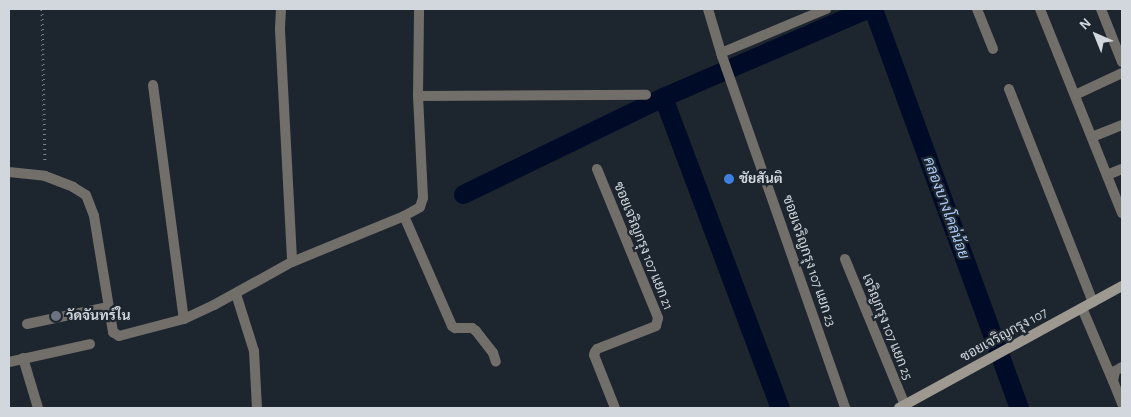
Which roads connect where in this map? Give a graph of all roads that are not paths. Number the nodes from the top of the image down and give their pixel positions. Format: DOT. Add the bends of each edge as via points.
graph roads {
  1 [pos="281,9"];
  2 [pos="419,9"];
  3 [pos="708,9"];
  4 [pos="826,9"];
  5 [pos="977,9"];
  6 [pos="1040,9"];
  7 [pos="1101,9"];
  8 [pos="993,49"];
  9 [pos="722,54"];
  10 [pos="1122,62"];
  11 [pos="1122,73"];
  12 [pos="153,85"];
  13 [pos="1009,89"];
  14 [pos="646,95"];
  15 [pos="1075,95"];
  16 [pos="418,96"];
  17 [pos="1122,125"];
  18 [pos="1092,137"];
  19 [pos="597,169"];
  20 [pos="1122,169"];
  21 [pos="9,172"];
  22 [pos="1107,175"];
  23 [pos="1122,213"];
  24 [pos="404,216"];
  25 [pos="845,259"];
  26 [pos="292,262"];
  27 [pos="1122,286"];
  28 [pos="236,294"];
  29 [pos="1093,302"];
  30 [pos="108,307"];
  31 [pos="1082,308"];
  32 [pos="184,319"];
  33 [pos="27,324"];
  34 [pos="90,344"];
  35 [pos="23,358"];
  36 [pos="9,362"];
  37 [pos="496,362"];
  38 [pos="1122,367"];
  39 [pos="1113,381"];
  40 [pos="1122,403"];
  41 [pos="903,407"];
  42 [pos="38,408"];
  43 [pos="257,408"];
  44 [pos="615,408"];
  45 [pos="845,408"];
  1 -- 26 [label="street"];
  2 -- 16 [label="street"];
  3 -- 9 [label="street, ซอยเจริญกรุง 107 แยก 23"];
  4 -- 9 [label="street"];
  5 -- 8 [label="street"];
  6 -- 15 [label="street"];
  7 -- 10 [label="street"];
  9 -- 45 [label="street, ซอยเจริญกรุง 107 แยก 23"];
  11 -- 15 [label="street"];
  12 -- 32 [label="street"];
  13 -- 29 [label="street"];
  14 -- 16 [label="street"];
  15 -- 18 [label="street"];
  16 -- 24 [label="street" via="423,198 420,207"];
  17 -- 18 [label="street"];
  18 -- 22 [label="street"];
  19 -- 44 [label="street, ซอยเจริญกรุง 107 แยก 21" via="658,318 656,326 595,352"];
  20 -- 22 [label="street"];
  21 -- 30 [label="street" via="45,176 86,195 94,216"];
  22 -- 23 [label="street"];
  24 -- 26 [label="street"];
  24 -- 37 [label="street" via="452,326 476,331"];
  25 -- 41 [label="street, เจริญกรุง 107 แยก 25"];
  26 -- 28 [label="street"];
  27 -- 29 [label="street, ซอยเจริญกรุง 107"];
  28 -- 32 [label="street"];
  28 -- 43 [label="street" via="254,351"];
  29 -- 31 [label="street, ซอยเจริญกรุง 107"];
  30 -- 32 [label="street" via="113,332 119,336"];
  30 -- 33 [label="street"];
  31 -- 39 [label="street"];
  31 -- 41 [label="street, ซอยเจริญกรุง 107"];
  34 -- 35 [label="street"];
  35 -- 36 [label="street"];
  35 -- 42 [label="street"];
  38 -- 39 [label="street" via="1115,371"];
  39 -- 40 [label="street"];
}
